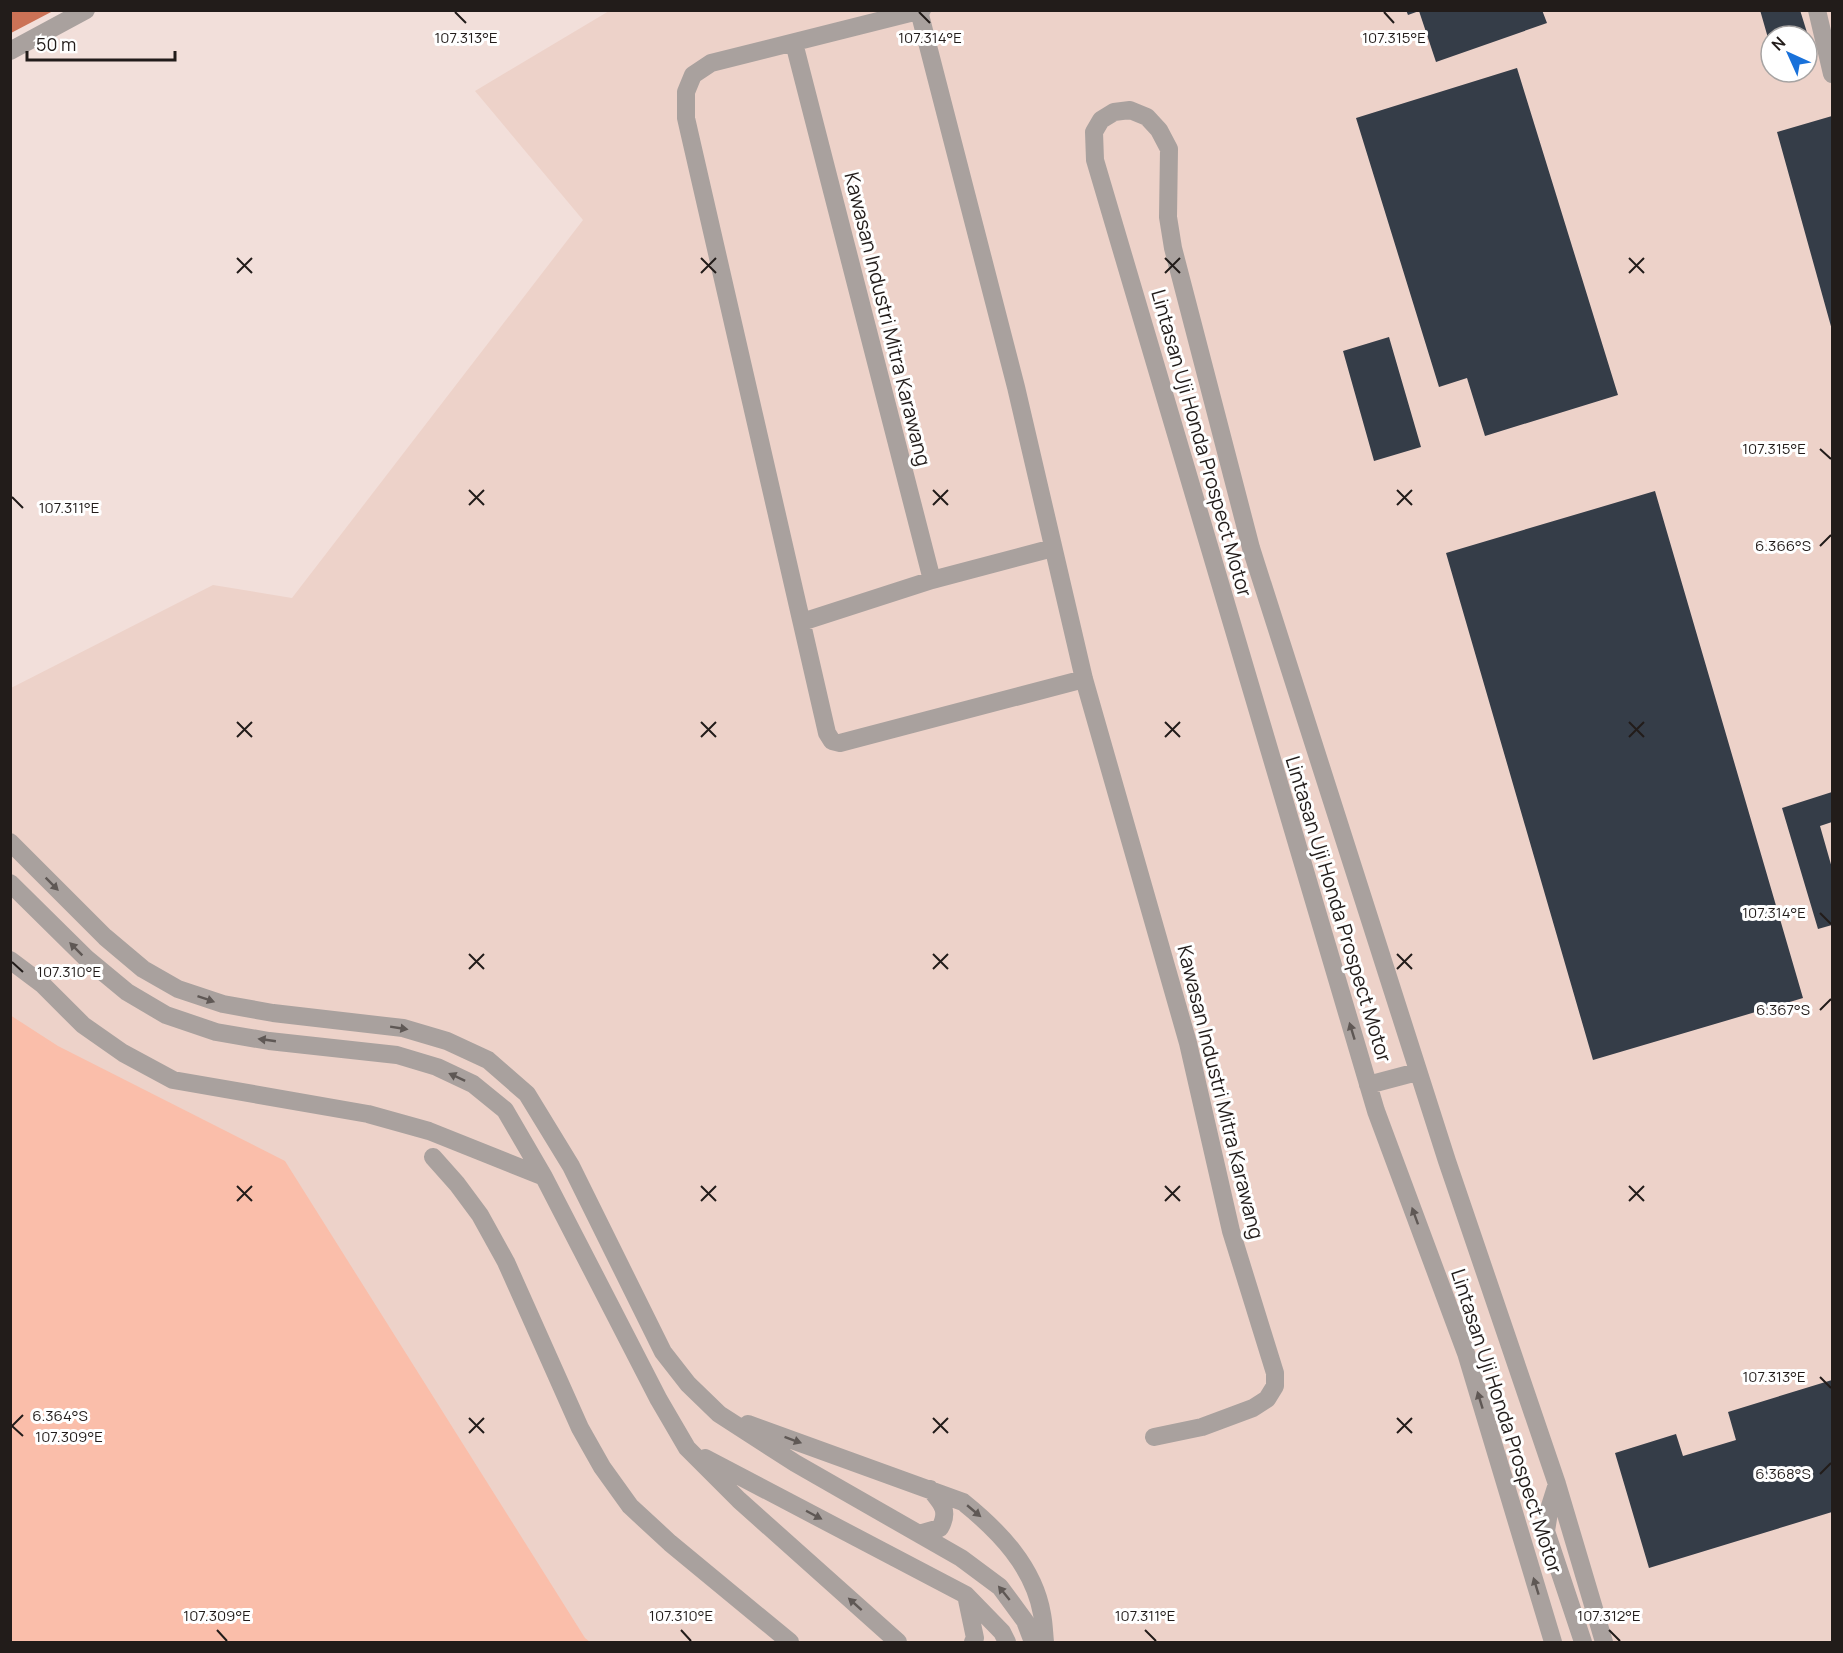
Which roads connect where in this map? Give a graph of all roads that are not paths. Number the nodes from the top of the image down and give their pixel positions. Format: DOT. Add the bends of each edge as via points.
graph roads {
  1 [pos="86,10"];
  2 [pos="920,11"];
  3 [pos="1824,21"];
  4 [pos="795,43"];
  5 [pos="10,51"];
  6 [pos="1833,74"];
  7 [pos="1053,548"];
  8 [pos="932,580"];
  9 [pos="802,622"];
  10 [pos="1084,679"];
  11 [pos="10,843"];
  12 [pos="10,883"];
  13 [pos="10,960"];
  14 [pos="1417,1072"];
  15 [pos="1368,1085"];
  16 [pos="433,1157"];
  17 [pos="544,1177"];
  18 [pos="718,1414"];
  19 [pos="1154,1437"];
  20 [pos="687,1448"];
  21 [pos="1557,1484"];
  22 [pos="930,1489"];
  23 [pos="919,1534"];
  24 [pos="966,1595"];
  25 [pos="790,1642"];
  26 [pos="898,1642"];
  27 [pos="973,1642"];
  28 [pos="1007,1642"];
  29 [pos="1033,1642"];
  30 [pos="1045,1642"];
  31 [pos="1553,1642"];
  32 [pos="1583,1642"];
  33 [pos="1604,1642"];
  1 -- 5 [label="street"];
  2 -- 4 [label="street, Kawasan Industri Mitra Karawang"];
  2 -- 7 [label="street, Kawasan Industri Mitra Karawang"];
  3 -- 6 [label="street"];
  4 -- 8 [label="street, Kawasan Industri Mitra Karawang"];
  4 -- 9 [label="street, Kawasan Industri Mitra Karawang" via="711,63 693,75 686,92 686,118"];
  7 -- 8 [label="street"];
  7 -- 10 [label="street, Kawasan Industri Mitra Karawang"];
  8 -- 9 [label="street"];
  9 -- 10 [label="street, Kawasan Industri Mitra Karawang" via="827,733 832,741 840,743"];
  10 -- 19 [label="street, Kawasan Industri Mitra Karawang" via="1188,1043 1231,1231 1275,1373 1275,1386 1267,1399 1253,1408 1202,1427"];
  11 -- 18 [label="street, one-way" via="105,937 143,969 178,989 223,1004 273,1013 403,1028 447,1041 488,1060 527,1094 571,1166 663,1352"];
  17 -- 12 [label="street, one-way" via="505,1110 473,1084 437,1067 397,1055 216,1032 166,1015 127,992 86,958"];
  13 -- 17 [label="street" via="42,984 83,1025 123,1053 173,1080 368,1114 429,1131"];
  14 -- 15 [label="street"];
  15 -- 14 [label="street, Lintasan Uji Honda Prospect Motor, one-way" via="1095,160 1094,132 1101,120 1114,112 1130,110 1148,117 1169,149 1168,218 1173,248 1251,548"];
  14 -- 21 [label="street, Lintasan Uji Honda Prospect Motor"];
  31 -- 15 [label="street, Lintasan Uji Honda Prospect Motor, one-way" via="1466,1353"];
  16 -- 25 [label="street" via="457,1184 506,1262 580,1428 630,1506"];
  17 -- 20 [label="street"];
  18 -- 22 [label="street, one-way"];
  18 -- 23 [label="street"];
  20 -- 24 [label="street, one-way"];
  26 -- 20 [label="street, one-way" via="739,1500"];
  21 -- 32 [label="street, Lintasan Uji Honda Prospect Motor" via="1546,1531"];
  21 -- 33 [label="street, Lintasan Uji Honda Prospect Motor"];
  22 -- 23 [label="street" via="943,1506 945,1518 940,1528"];
  22 -- 30 [label="street, one-way" via="963,1502 990,1523 1012,1550 1032,1582 1042,1613"];
  29 -- 23 [label="street, one-way" via="1025,1621 1000,1587"];
  24 -- 27 [label="street"];
  24 -- 28 [label="street"];
}
